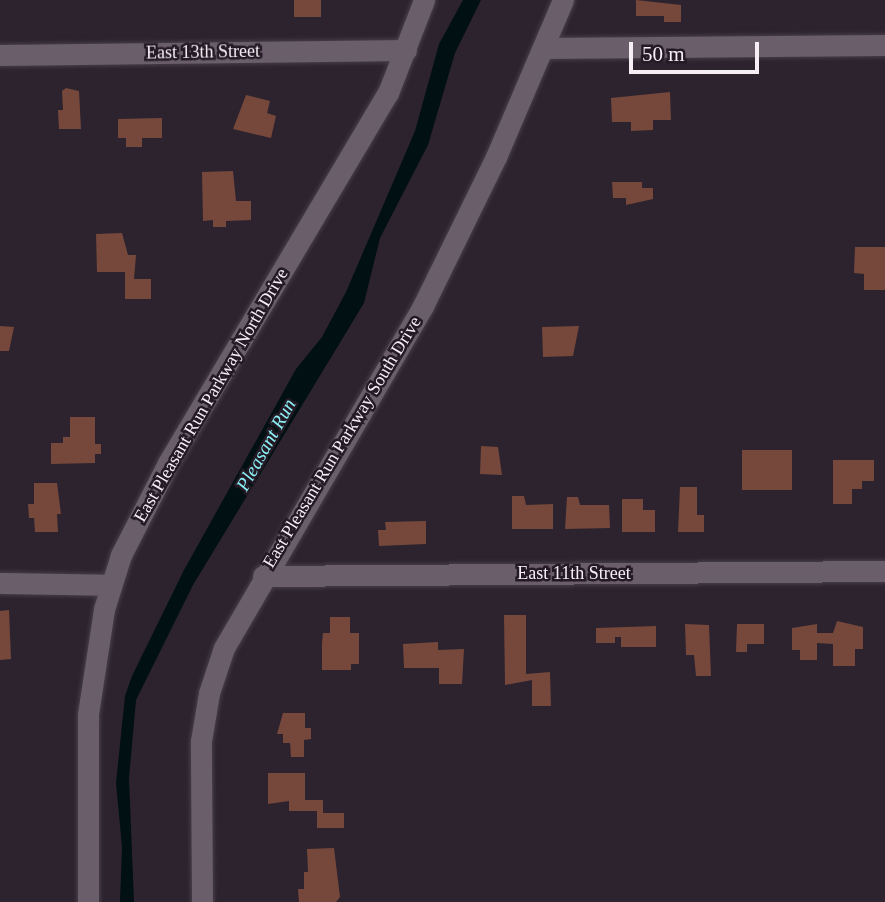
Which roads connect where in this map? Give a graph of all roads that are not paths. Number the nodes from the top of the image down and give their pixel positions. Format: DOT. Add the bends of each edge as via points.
graph roads {
  1 [pos="424,0"];
  2 [pos="563,0"];
  3 [pos="885,45"];
  4 [pos="544,48"];
  5 [pos="406,50"];
  6 [pos="0,55"];
  7 [pos="885,571"];
  8 [pos="263,576"];
  9 [pos="0,583"];
  10 [pos="111,585"];
  11 [pos="88,902"];
  12 [pos="202,902"];
  1 -- 5 [label="street, East Pleasant Run Parkway North Drive"];
  2 -- 4 [label="street, East Pleasant Run Parkway South Drive"];
  3 -- 4 [label="street"];
  4 -- 8 [label="street, East Pleasant Run Parkway South Drive" via="423,306"];
  5 -- 6 [label="street, East 13th Street"];
  5 -- 10 [label="street, East Pleasant Run Parkway North Drive" via="388,93 168,463"];
  7 -- 8 [label="street, East 11th Street"];
  8 -- 12 [label="street, East Pleasant Run Parkway South Drive" via="227,640 205,708 200,756"];
  9 -- 10 [label="street"];
  10 -- 11 [label="street, East Pleasant Run Parkway North Drive" via="96,650 86,737"];
}
